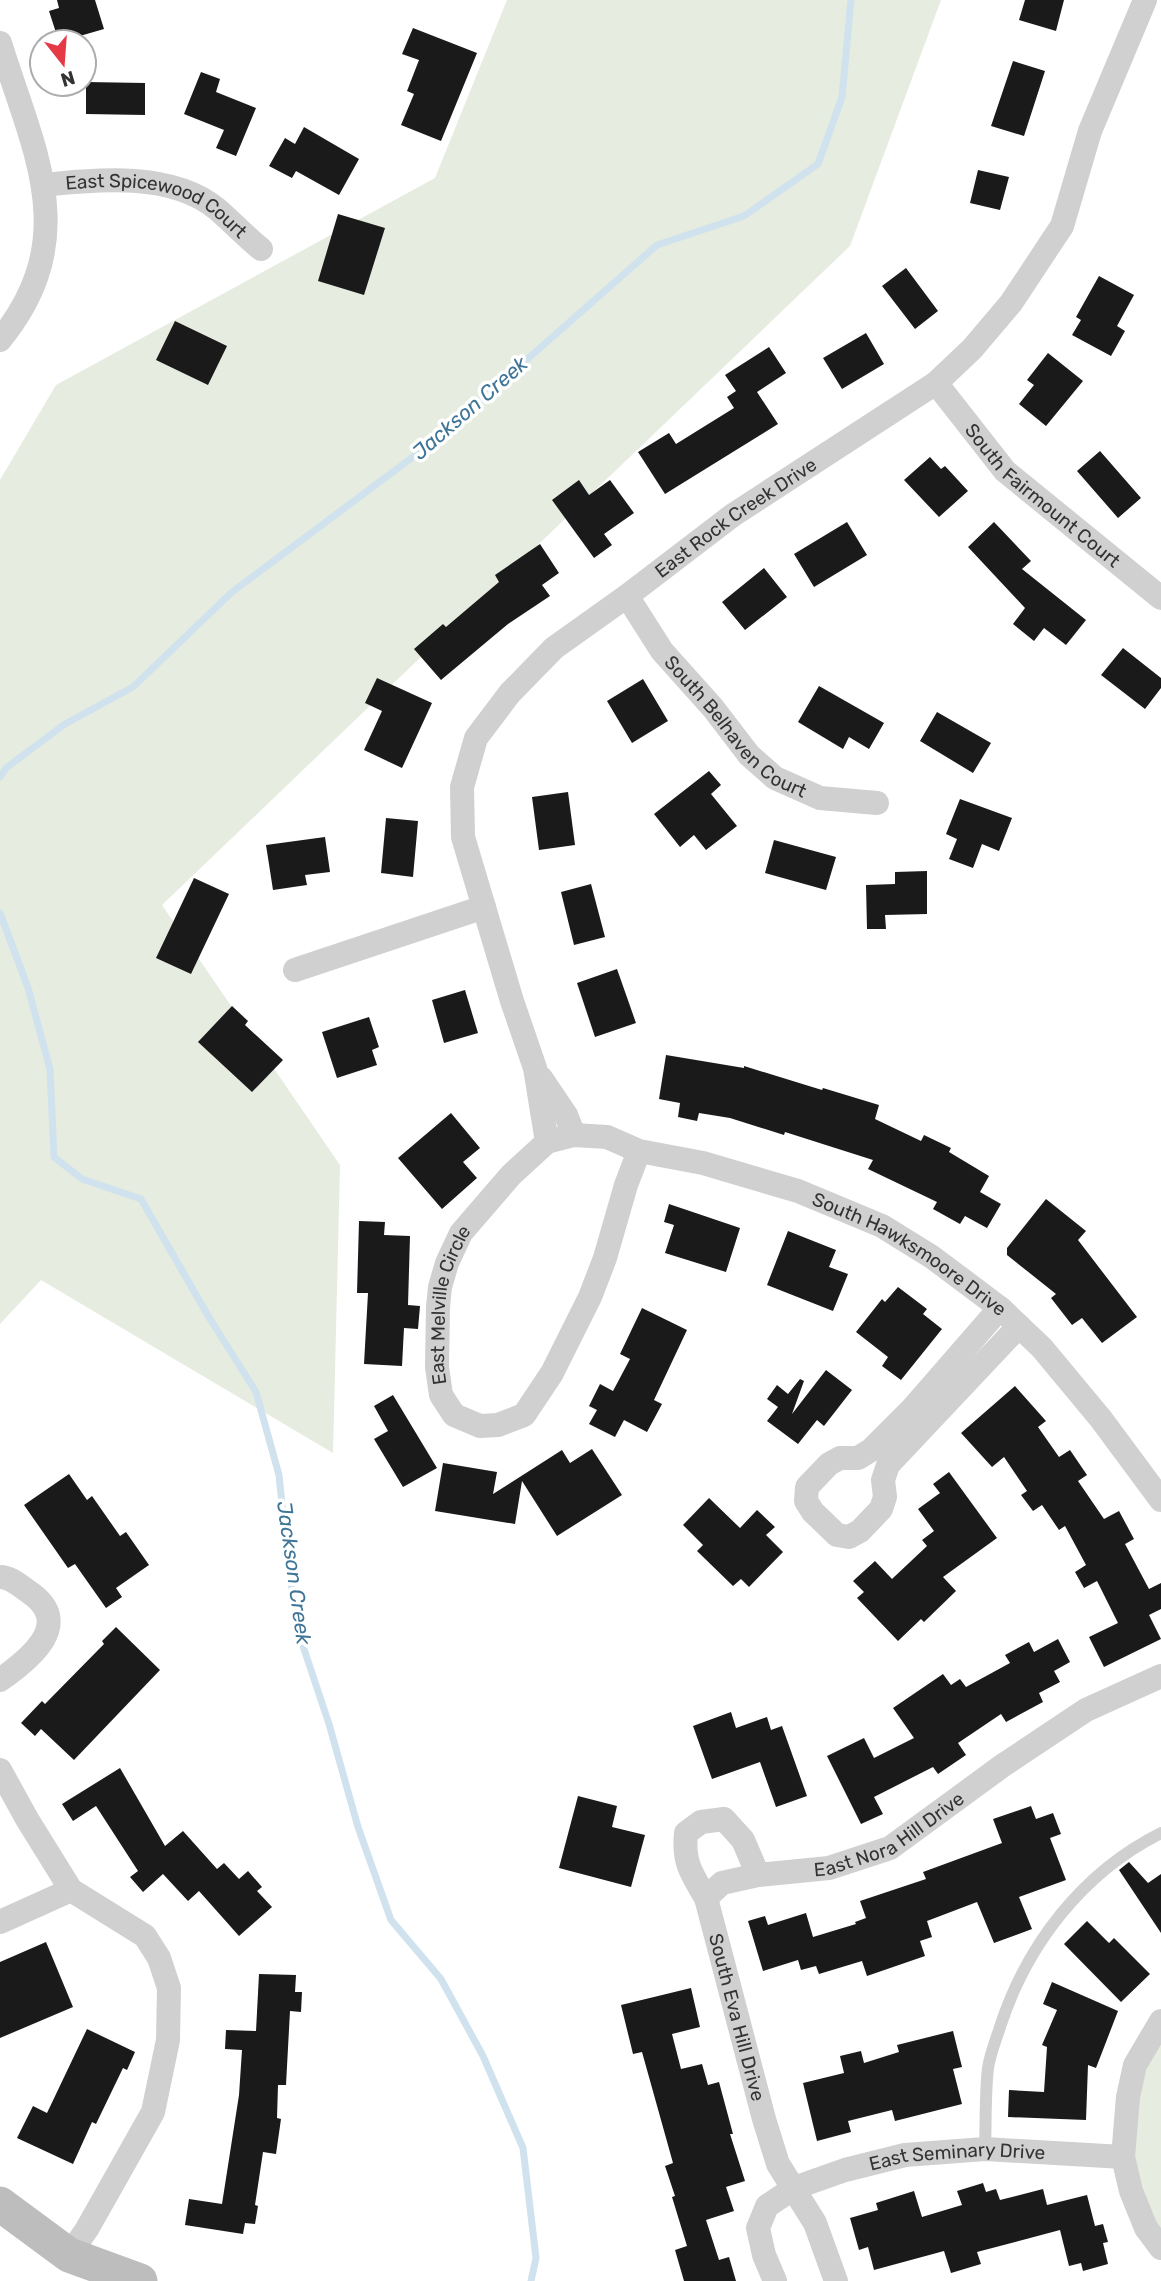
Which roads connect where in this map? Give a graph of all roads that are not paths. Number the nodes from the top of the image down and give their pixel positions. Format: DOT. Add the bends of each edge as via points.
graph roads {
  1 [pos="1145,0"];
  2 [pos="0,43"];
  3 [pos="44,184"];
  4 [pos="261,249"];
  5 [pos="0,340"];
  6 [pos="936,383"];
  7 [pos="627,596"];
  8 [pos="1161,598"];
  9 [pos="877,803"];
  10 [pos="484,907"];
  11 [pos="295,970"];
  12 [pos="535,1068"];
  13 [pos="575,1135"];
  14 [pos="547,1142"];
  15 [pos="639,1151"];
  16 [pos="1000,1308"];
  17 [pos="1019,1326"];
  18 [pos="920,1415"];
  19 [pos="858,1458"];
  20 [pos="883,1480"];
  21 [pos="1161,1500"];
  22 [pos="0,1577"];
  23 [pos="1161,1675"];
  24 [pos="0,1680"];
  25 [pos="0,1770"];
  26 [pos="1161,1833"];
  27 [pos="758,1875"];
  28 [pos="71,1890"];
  29 [pos="706,1898"];
  30 [pos="0,1922"];
  31 [pos="1161,2021"];
  32 [pos="985,2149"];
  33 [pos="1123,2157"];
  34 [pos="794,2188"];
  35 [pos="0,2204"];
  36 [pos="1161,2248"];
  37 [pos="69,2255"];
  38 [pos="140,2281"];
  39 [pos="775,2281"];
  40 [pos="836,2281"];
  1 -- 6 [label="street, East Rock Creek Drive" via="1090,131 1062,226 1011,303"];
  2 -- 3 [label="street"];
  3 -- 4 [label="street, East Spicewood Court" via="132,180 160,185 216,208"];
  3 -- 5 [label="street" via="46,239 41,264 23,308"];
  6 -- 7 [label="street, East Rock Creek Drive" via="733,515"];
  6 -- 8 [label="street, South Fairmount Court" via="1005,471"];
  7 -- 9 [label="street, South Belhaven Court" via="663,652 749,755 775,778 820,798"];
  7 -- 10 [label="street, East Rock Creek Drive" via="554,648 510,692 476,738 462,787 463,837"];
  10 -- 11 [label="street"];
  10 -- 12 [label="street, East Rock Creek Drive"];
  12 -- 13 [label="street, East Rock Creek Drive"];
  12 -- 14 [label="street, East Rock Creek Drive"];
  13 -- 14 [label="street, East Melville Circle"];
  13 -- 15 [label="street, South Hawksmoore Drive" via="607,1137"];
  14 -- 15 [label="street, East Melville Circle" via="461,1233 440,1287 441,1395 454,1415 480,1426 524,1415 552,1373 606,1258"];
  15 -- 16 [label="street, South Hawksmoore Drive" via="798,1191 882,1226"];
  16 -- 17 [label="street, South Hawksmoore Drive"];
  16 -- 18 [label="street"];
  17 -- 18 [label="street"];
  17 -- 21 [label="street, South Hawksmoore Drive" via="1101,1419"];
  18 -- 19 [label="street"];
  18 -- 20 [label="street"];
  19 -- 20 [label="street"];
  19 -- 20 [label="street" via="840,1458 829,1464 807,1487 806,1501 813,1512 838,1535 849,1537 860,1531 881,1509"];
  22 -- 24 [label="street" via="36,1596 48,1612 49,1629 37,1648"];
  23 -- 27 [label="street, East Nora Hill Drive" via="1086,1710 890,1847 829,1868"];
  25 -- 28 [label="street"];
  26 -- 32 [label="lane" via="1136,1845 1082,1888 1039,1941 1010,1998 988,2066"];
  27 -- 29 [label="street" via="722,1883"];
  27 -- 29 [label="street" via="743,1840 724,1819 701,1822 686,1833 684,1853"];
  28 -- 30 [label="street"];
  28 -- 37 [label="street" via="145,1936 169,1988 167,2040 153,2112"];
  29 -- 34 [label="street, South Eva Hill Drive" via="764,2119 778,2164"];
  31 -- 33 [label="street" via="1135,2065"];
  32 -- 33 [label="street, East Seminary Drive"];
  32 -- 34 [label="street, East Seminary Drive" via="905,2155"];
  33 -- 36 [label="street" via="1146,2228"];
  34 -- 39 [label="street" via="766,2206 758,2228"];
  34 -- 40 [label="street, South Eva Hill Drive" via="815,2224"];
  35 -- 37 [label="main road"];
  37 -- 38 [label="main road"];
}
